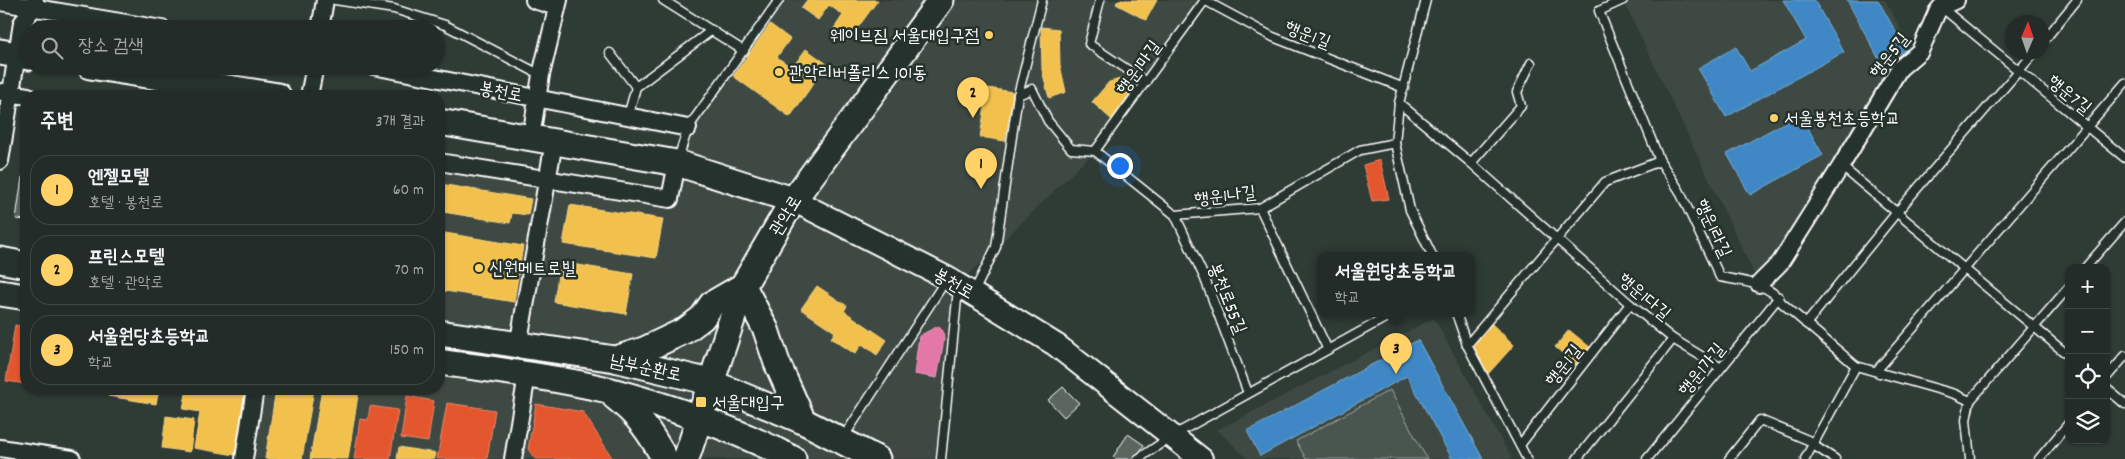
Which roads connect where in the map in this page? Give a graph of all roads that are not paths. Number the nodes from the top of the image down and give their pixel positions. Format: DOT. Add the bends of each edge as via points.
graph roads {
  1 [pos="325,0"];
  2 [pos="335,0"];
  3 [pos="534,0"];
  4 [pos="663,0"];
  5 [pos="780,0"];
  6 [pos="940,0"];
  7 [pos="1042,0"];
  8 [pos="1100,0"];
  9 [pos="1204,0"];
  10 [pos="1426,0"];
  11 [pos="1623,0"];
  12 [pos="2077,0"];
  13 [pos="0,2"];
  14 [pos="34,3"];
  15 [pos="558,4"];
  16 [pos="1949,4"];
  17 [pos="24,20"];
  18 [pos="118,20"];
  19 [pos="322,20"];
  20 [pos="429,20"];
  21 [pos="445,25"];
  22 [pos="712,30"];
  23 [pos="20,32"];
  24 [pos="2050,33"];
  25 [pos="744,51"];
  26 [pos="610,53"];
  27 [pos="15,54"];
  28 [pos="2029,60"];
  29 [pos="1531,63"];
  30 [pos="2020,72"];
  31 [pos="146,75"];
  32 [pos="313,75"];
  33 [pos="420,75"];
  34 [pos="541,75"];
  35 [pos="1146,82"];
  36 [pos="2125,83"];
  37 [pos="636,87"];
  38 [pos="1404,88"];
  39 [pos="240,90"];
  40 [pos="310,90"];
  41 [pos="6,93"];
  42 [pos="20,95"];
  43 [pos="1018,95"];
  44 [pos="538,98"];
  45 [pos="1399,102"];
  46 [pos="628,116"];
  47 [pos="445,123"];
  48 [pos="2087,127"];
  49 [pos="688,128"];
  50 [pos="542,140"];
  51 [pos="1394,143"];
  52 [pos="1096,151"];
  53 [pos="2125,158"];
  54 [pos="1660,161"];
  55 [pos="0,162"];
  56 [pos="445,163"];
  57 [pos="677,163"];
  58 [pos="1472,163"];
  59 [pos="1841,166"];
  60 [pos="547,180"];
  61 [pos="793,200"];
  62 [pos="1260,208"];
  63 [pos="1897,212"];
  64 [pos="1176,215"];
  65 [pos="2125,222"];
  66 [pos="1556,237"];
  67 [pos="1431,252"];
  68 [pos="0,260"];
  69 [pos="20,264"];
  70 [pos="2088,264"];
  71 [pos="1965,268"];
  72 [pos="1759,284"];
  73 [pos="960,285"];
  74 [pos="743,286"];
  75 [pos="2065,292"];
  76 [pos="0,293"];
  77 [pos="20,296"];
  78 [pos="1778,297"];
  79 [pos="1630,304"];
  80 [pos="1386,317"];
  81 [pos="1457,317"];
  82 [pos="1806,324"];
  83 [pos="2034,327"];
  84 [pos="445,334"];
  85 [pos="1673,339"];
  86 [pos="1467,344"];
  87 [pos="518,346"];
  88 [pos="1327,348"];
  89 [pos="2067,354"];
  90 [pos="2125,356"];
  91 [pos="615,359"];
  92 [pos="445,363"];
  93 [pos="1856,366"];
  94 [pos="1721,368"];
  95 [pos="2110,373"];
  96 [pos="1879,374"];
  97 [pos="527,376"];
  98 [pos="710,382"];
  99 [pos="607,390"];
  100 [pos="2110,391"];
  101 [pos="1248,393"];
  102 [pos="254,395"];
  103 [pos="1970,401"];
  104 [pos="2125,404"];
  105 [pos="698,420"];
  106 [pos="804,421"];
  107 [pos="2065,428"];
  108 [pos="1172,436"];
  109 [pos="842,440"];
  110 [pos="1814,444"];
  111 [pos="1520,445"];
  112 [pos="0,448"];
  113 [pos="783,454"];
  114 [pos="72,459"];
  115 [pos="244,459"];
  116 [pos="513,459"];
  117 [pos="665,459"];
  118 [pos="686,459"];
  119 [pos="745,459"];
  120 [pos="877,459"];
  121 [pos="942,459"];
  122 [pos="1138,459"];
  123 [pos="1200,459"];
  124 [pos="1527,459"];
  125 [pos="1578,459"];
  126 [pos="1647,459"];
  127 [pos="1729,459"];
  128 [pos="1805,459"];
  129 [pos="1835,459"];
  130 [pos="1970,459"];
  131 [pos="2039,459"];
  1 -- 19 [label="street"];
  2 -- 20 [label="lane" via="394,9"];
  3 -- 15 [label="street"];
  4 -- 22 [label="lane"];
  5 -- 25 [label="lane"];
  6 -- 61 [label="main road, 관악로"];
  7 -- 43 [label="lane"];
  8 -- 35 [label="lane" via="1089,44"];
  9 -- 35 [label="lane, 행운1마길"];
  9 -- 38 [label="lane, 행운1길" via="1273,37"];
  10 -- 38 [label="lane"];
  11 -- 54 [label="lane, 행운1라길" via="1599,11"];
  12 -- 24 [label="lane"];
  13 -- 14 [label="street"];
  14 -- 17 [label="street"];
  14 -- 18 [label="street"];
  15 -- 34 [label="street"];
  16 -- 30 [label="lane, 행운7길"];
  16 -- 59 [label="street, 행운5길" via="1937,12 1920,52 1899,69"];
  21 -- 34 [label="lane"];
  22 -- 25 [label="lane"];
  22 -- 37 [label="lane"];
  23 -- 27 [label="street"];
  25 -- 49 [label="lane"];
  26 -- 37 [label="lane"];
  27 -- 41 [label="street"];
  28 -- 30 [label="lane"];
  29 -- 58 [label="lane" via="1517,92 1521,106"];
  30 -- 48 [label="lane, 행운7길"];
  30 -- 63 [label="lane"];
  31 -- 39 [label="main road"];
  32 -- 40 [label="street"];
  33 -- 44 [label="street, 봉천로"];
  34 -- 44 [label="street"];
  35 -- 52 [label="lane, 행운1마길"];
  36 -- 48 [label="lane, 행운7길"];
  37 -- 46 [label="lane"];
  38 -- 45 [label="lane"];
  41 -- 42 [label="street"];
  41 -- 55 [label="street"];
  43 -- 52 [label="lane" via="1032,90 1048,121 1071,149"];
  43 -- 73 [label="lane" via="996,247"];
  44 -- 46 [label="street, 봉천로"];
  44 -- 50 [label="street"];
  45 -- 51 [label="lane"];
  45 -- 58 [label="lane, 행운1다길"];
  46 -- 49 [label="street, 봉천로"];
  47 -- 50 [label="main road, 봉천로"];
  48 -- 53 [label="lane, 행운7길"];
  48 -- 71 [label="lane"];
  49 -- 57 [label="lane"];
  50 -- 57 [label="main road, 봉천로"];
  50 -- 60 [label="street"];
  51 -- 62 [label="lane, 행운1나길" via="1360,150"];
  51 -- 67 [label="lane" via="1410,210"];
  52 -- 64 [label="lane, 행운1나길"];
  54 -- 66 [label="lane" via="1605,182"];
  54 -- 72 [label="lane, 행운1라길" via="1679,190 1720,277"];
  56 -- 60 [label="street"];
  57 -- 60 [label="street" via="670,199"];
  57 -- 61 [label="main road, 봉천로"];
  58 -- 66 [label="lane, 행운1다길"];
  59 -- 63 [label="lane"];
  59 -- 72 [label="street, 행운5길" via="1780,263"];
  60 -- 87 [label="street"];
  61 -- 73 [label="main road, 봉천로"];
  61 -- 74 [label="main road, 관악로"];
  62 -- 64 [label="lane, 행운1나길"];
  62 -- 88 [label="lane"];
  63 -- 71 [label="lane"];
  63 -- 82 [label="lane"];
  64 -- 101 [label="lane, 봉천로55길" via="1205,280"];
  65 -- 70 [label="lane"];
  66 -- 79 [label="lane, 행운1다길"];
  66 -- 86 [label="lane"];
  68 -- 69 [label="main road"];
  71 -- 83 [label="lane"];
  71 -- 96 [label="lane" via="1878,369"];
  72 -- 78 [label="lane, 행운1라길"];
  73 -- 108 [label="main road, 봉천로" via="1056,345"];
  73 -- 109 [label="lane"];
  73 -- 121 [label="lane"];
  74 -- 91 [label="main road" via="712,304 702,318 686,330 644,350"];
  74 -- 98 [label="main road, 관악로"];
  74 -- 106 [label="main road" via="766,330 777,363"];
  75 -- 83 [label="lane"];
  76 -- 77 [label="main road"];
  78 -- 82 [label="lane, 행운1라길"];
  78 -- 94 [label="lane, 행운1가길"];
  79 -- 85 [label="lane, 행운1다길"];
  79 -- 111 [label="lane, 행운1길"];
  80 -- 88 [label="lane"];
  81 -- 86 [label="lane"];
  82 -- 93 [label="lane, 행운1라길"];
  83 -- 89 [label="lane"];
  83 -- 103 [label="lane"];
  84 -- 87 [label="main road, 남부순환로"];
  85 -- 94 [label="lane, 행운1다길"];
  85 -- 125 [label="lane"];
  86 -- 111 [label="lane"];
  87 -- 91 [label="main road, 남부순환로"];
  88 -- 101 [label="lane"];
  90 -- 95 [label="lane"];
  91 -- 98 [label="main road, 남부순환로"];
  92 -- 97 [label="main road, 남부순환로"];
  93 -- 96 [label="lane, 행운1라길"];
  93 -- 110 [label="lane"];
  94 -- 126 [label="lane, 행운1가길"];
  96 -- 103 [label="lane, 행운1라길"];
  97 -- 99 [label="main road, 남부순환로"];
  97 -- 116 [label="street"];
  98 -- 105 [label="main road, 관악로"];
  98 -- 106 [label="main road, 남부순환로"];
  99 -- 105 [label="main road, 남부순환로"];
  99 -- 117 [label="main road" via="636,413"];
  100 -- 104 [label="lane"];
  101 -- 108 [label="lane"];
  102 -- 115 [label="street"];
  103 -- 130 [label="lane" via="1966,420"];
  105 -- 113 [label="main road, 남부순환로"];
  105 -- 118 [label="main road, 관악로"];
  106 -- 109 [label="main road, 남부순환로"];
  107 -- 131 [label="lane"];
  108 -- 122 [label="lane"];
  108 -- 123 [label="main road, 봉천로"];
  109 -- 120 [label="main road, 남부순환로"];
  110 -- 127 [label="lane" via="1760,420"];
  110 -- 128 [label="lane"];
  110 -- 129 [label="lane"];
  111 -- 124 [label="lane"];
  112 -- 114 [label="street"];
  113 -- 119 [label="main road"];
}
